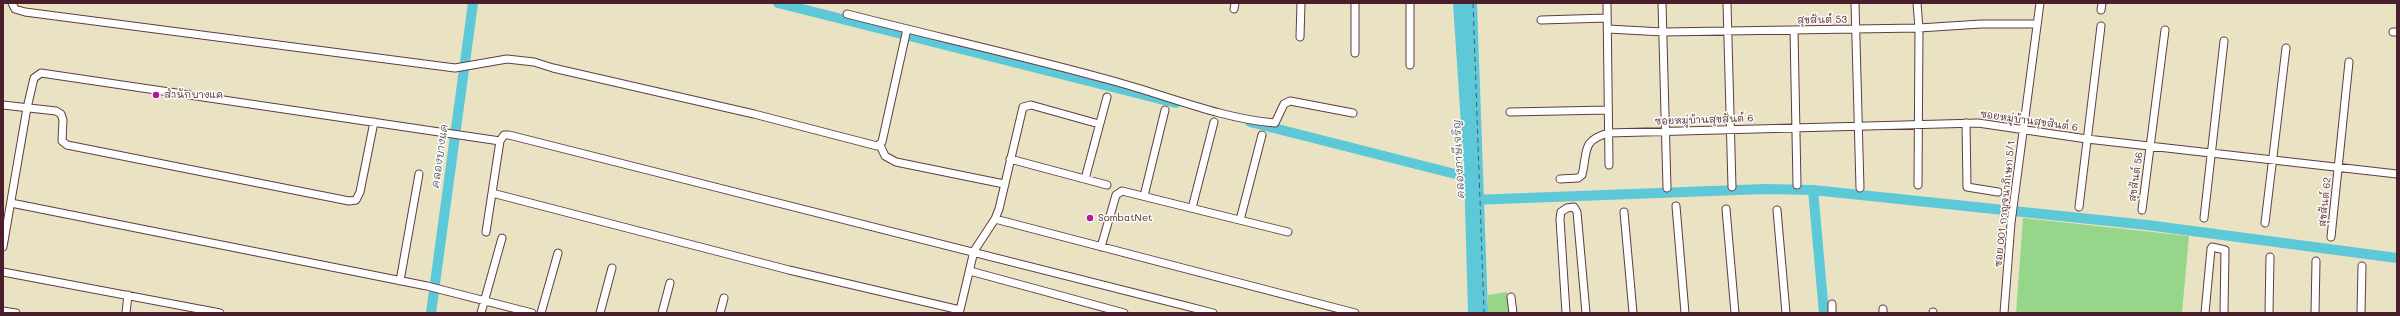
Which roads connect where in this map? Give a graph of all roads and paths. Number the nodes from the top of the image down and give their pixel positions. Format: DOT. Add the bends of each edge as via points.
graph roads {
  1 [pos="12,3"];
  2 [pos="1301,3"];
  3 [pos="1355,3"];
  4 [pos="1410,3"];
  5 [pos="1607,3"];
  6 [pos="1662,3"];
  7 [pos="1727,3"];
  8 [pos="1855,3"];
  9 [pos="1918,3"];
  10 [pos="2040,3"];
  11 [pos="847,14"];
  12 [pos="1607,18"];
  13 [pos="1541,20"];
  14 [pos="2037,24"];
  15 [pos="2100,26"];
  16 [pos="1919,28"];
  17 [pos="907,29"];
  18 [pos="1608,29"];
  19 [pos="1856,29"];
  20 [pos="1794,30"];
  21 [pos="2165,30"];
  22 [pos="1728,31"];
  23 [pos="1663,32"];
  24 [pos="1300,37"];
  25 [pos="2224,41"];
  26 [pos="2286,48"];
  27 [pos="1355,53"];
  28 [pos="2349,62"];
  29 [pos="1410,64"];
  30 [pos="1107,97"];
  31 [pos="3,105"];
  32 [pos="27,108"];
  33 [pos="1165,110"];
  34 [pos="1608,110"];
  35 [pos="1510,112"];
  36 [pos="1353,113"];
  37 [pos="374,122"];
  38 [pos="1214,122"];
  39 [pos="1919,123"];
  40 [pos="1966,123"];
  41 [pos="1099,124"];
  42 [pos="1860,126"];
  43 [pos="1795,127"];
  44 [pos="1731,129"];
  45 [pos="2023,129"];
  46 [pos="1666,131"];
  47 [pos="1608,133"];
  48 [pos="1262,135"];
  49 [pos="2087,139"];
  50 [pos="500,141"];
  51 [pos="880,145"];
  52 [pos="2151,147"];
  53 [pos="2211,154"];
  54 [pos="1010,159"];
  55 [pos="2273,161"];
  56 [pos="1609,164"];
  57 [pos="2338,169"];
  58 [pos="419,174"];
  59 [pos="2397,174"];
  60 [pos="1085,179"];
  61 [pos="1560,179"];
  62 [pos="1004,184"];
  63 [pos="1107,185"];
  64 [pos="1797,185"];
  65 [pos="1918,185"];
  66 [pos="1732,187"];
  67 [pos="1667,188"];
  68 [pos="1860,188"];
  69 [pos="1998,192"];
  70 [pos="492,193"];
  71 [pos="1144,196"];
  72 [pos="11,203"];
  73 [pos="1676,206"];
  74 [pos="2079,207"];
  75 [pos="1192,208"];
  76 [pos="1726,210"];
  77 [pos="1777,210"];
  78 [pos="2142,210"];
  79 [pos="1624,212"];
  80 [pos="2204,218"];
  81 [pos="995,219"];
  82 [pos="1240,220"];
  83 [pos="2265,222"];
  84 [pos="486,232"];
  85 [pos="1288,232"];
  86 [pos="2331,237"];
  87 [pos="502,238"];
  88 [pos="1100,246"];
  89 [pos="3,247"];
  90 [pos="974,252"];
  91 [pos="558,253"];
  92 [pos="2270,257"];
  93 [pos="2316,261"];
  94 [pos="2362,266"];
  95 [pos="612,268"];
  96 [pos="970,271"];
  97 [pos="3,272"];
  98 [pos="400,281"];
  99 [pos="670,283"];
  100 [pos="128,295"];
  101 [pos="1511,297"];
  102 [pos="724,298"];
  103 [pos="485,301"];
  104 [pos="1832,304"];
  105 [pos="3,310"];
  106 [pos="1331,310"];
  107 [pos="960,312"];
  108 [pos="16,313"];
  109 [pos="126,313"];
  110 [pos="220,313"];
  111 [pos="481,313"];
  112 [pos="532,313"];
  113 [pos="541,313"];
  114 [pos="600,313"];
  115 [pos="662,313"];
  116 [pos="720,313"];
  117 [pos="1124,313"];
  118 [pos="1214,313"];
  119 [pos="1355,313"];
  120 [pos="1513,313"];
  121 [pos="1566,313"];
  122 [pos="1586,313"];
  123 [pos="1633,313"];
  124 [pos="1685,313"];
  125 [pos="1735,313"];
  126 [pos="1786,313"];
  127 [pos="1832,313"];
  128 [pos="2004,313"];
  129 [pos="2205,313"];
  130 [pos="2224,313"];
  131 [pos="2269,313"];
  132 [pos="2315,313"];
  133 [pos="2361,313"];
  1 -- 51 [label="street" via="15,9 25,12 455,68 507,59 534,62"];
  2 -- 24 [label="street"];
  3 -- 27 [label="street"];
  4 -- 29 [label="street"];
  5 -- 12 [label="street"];
  6 -- 23 [label="street"];
  7 -- 22 [label="street"];
  8 -- 19 [label="street"];
  9 -- 16 [label="street"];
  10 -- 14 [label="street, ซอย 001 กาญจนาภิเษก 5/1"];
  11 -- 17 [label="street"];
  12 -- 13 [label="street"];
  12 -- 18 [label="street"];
  14 -- 16 [label="street, สุขสันต์ 53"];
  14 -- 45 [label="street, ซอย 001 กาญจนาภิเษก 5/1"];
  15 -- 49 [label="street"];
  16 -- 19 [label="street, สุขสันต์ 53"];
  16 -- 39 [label="street"];
  17 -- 36 [label="street" via="1265,122 1276,123 1284,104 1290,101"];
  17 -- 51 [label="street"];
  18 -- 23 [label="street, สุขสันต์ 53"];
  18 -- 34 [label="street"];
  19 -- 20 [label="street, สุขสันต์ 53"];
  19 -- 42 [label="street"];
  20 -- 22 [label="street, สุขสันต์ 53"];
  20 -- 43 [label="street"];
  21 -- 52 [label="street, สุขสันต์ 56"];
  22 -- 23 [label="street, สุขสันต์ 53"];
  22 -- 44 [label="street"];
  23 -- 46 [label="street"];
  25 -- 53 [label="street"];
  26 -- 55 [label="street"];
  28 -- 57 [label="street, สุขสันต์ 62"];
  30 -- 41 [label="street"];
  31 -- 32 [label="street"];
  32 -- 37 [label="street" via="34,78 41,73"];
  32 -- 37 [label="street" via="56,111 61,114 62,141 67,145 349,201 356,200 360,192"];
  32 -- 72 [label="street"];
  33 -- 71 [label="street"];
  34 -- 35 [label="street"];
  34 -- 47 [label="street"];
  37 -- 50 [label="street"];
  38 -- 75 [label="street"];
  39 -- 40 [label="street, ซอยหมู่บ้านสุขสันต์ 6"];
  39 -- 42 [label="street, ซอยหมู่บ้านสุขสันต์ 6"];
  39 -- 65 [label="street"];
  40 -- 45 [label="street, ซอยหมู่บ้านสุขสันต์ 6"];
  40 -- 69 [label="street" via="1966,188"];
  41 -- 54 [label="street" via="1026,104 1020,111"];
  41 -- 60 [label="street"];
  42 -- 43 [label="street, ซอยหมู่บ้านสุขสันต์ 6"];
  42 -- 68 [label="street"];
  43 -- 44 [label="street, ซอยหมู่บ้านสุขสันต์ 6"];
  43 -- 64 [label="street"];
  44 -- 46 [label="street, ซอยหมู่บ้านสุขสันต์ 6"];
  44 -- 66 [label="street"];
  45 -- 49 [label="street, ซอยหมู่บ้านสุขสันต์ 6"];
  45 -- 128 [label="street, ซอย 001 กาญจนาภิเษก 5/1" via="2011,223"];
  46 -- 47 [label="street, ซอยหมู่บ้านสุขสันต์ 6"];
  46 -- 67 [label="street"];
  47 -- 56 [label="street"];
  47 -- 61 [label="street" via="1593,137 1588,145 1582,175 1578,178"];
  48 -- 82 [label="street"];
  49 -- 52 [label="street, ซอยหมู่บ้านสุขสันต์ 6"];
  49 -- 74 [label="street"];
  50 -- 70 [label="street"];
  50 -- 90 [label="street" via="504,135 509,135"];
  51 -- 62 [label="street" via="885,156 896,162"];
  52 -- 53 [label="street, ซอยหมู่บ้านสุขสันต์ 6"];
  52 -- 78 [label="street, สุขสันต์ 56"];
  53 -- 55 [label="street, ซอยหมู่บ้านสุขสันต์ 6"];
  53 -- 80 [label="street"];
  54 -- 60 [label="street"];
  54 -- 62 [label="street"];
  55 -- 57 [label="street, ซอยหมู่บ้านสุขสันต์ 6"];
  55 -- 83 [label="street"];
  57 -- 59 [label="street, ซอยหมู่บ้านสุขสันต์ 6"];
  57 -- 86 [label="street, สุขสันต์ 62"];
  58 -- 98 [label="street"];
  60 -- 63 [label="street"];
  62 -- 81 [label="street"];
  70 -- 84 [label="street"];
  70 -- 107 [label="street"];
  71 -- 75 [label="street"];
  71 -- 88 [label="street" via="1118,192"];
  72 -- 89 [label="street"];
  72 -- 98 [label="street"];
  73 -- 124 [label="street"];
  75 -- 82 [label="street"];
  76 -- 125 [label="street"];
  77 -- 126 [label="street"];
  79 -- 123 [label="street"];
  81 -- 88 [label="street"];
  81 -- 90 [label="street"];
  82 -- 85 [label="street"];
  87 -- 103 [label="street"];
  88 -- 106 [label="street"];
  90 -- 96 [label="street"];
  90 -- 118 [label="street"];
  91 -- 113 [label="street"];
  92 -- 131 [label="street"];
  93 -- 132 [label="street"];
  94 -- 133 [label="street"];
  95 -- 114 [label="street"];
  96 -- 107 [label="street"];
  96 -- 117 [label="street"];
  97 -- 100 [label="street"];
  98 -- 103 [label="street"];
  99 -- 115 [label="street"];
  100 -- 109 [label="street"];
  100 -- 110 [label="street"];
  101 -- 120 [label="street"];
  102 -- 116 [label="street"];
  103 -- 111 [label="street"];
  103 -- 112 [label="street"];
  104 -- 127 [label="street"];
  105 -- 108 [label="street"];
  106 -- 119 [label="street"];
  121 -- 122 [label="street" via="1560,219 1561,212 1574,207 1577,212"];
  129 -- 130 [label="street" via="2212,248 2225,250"];
}
